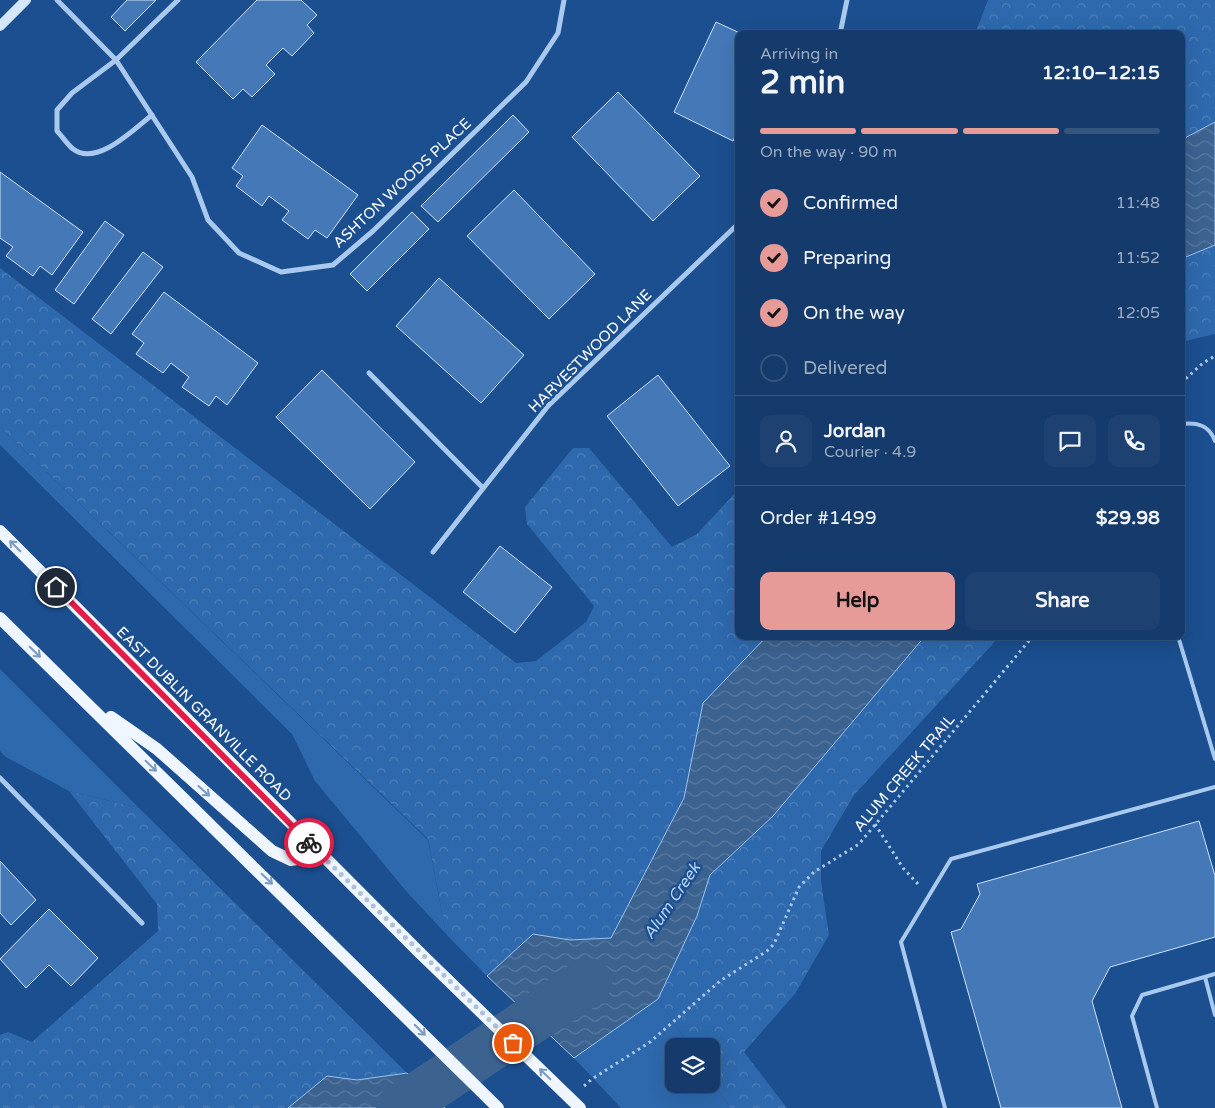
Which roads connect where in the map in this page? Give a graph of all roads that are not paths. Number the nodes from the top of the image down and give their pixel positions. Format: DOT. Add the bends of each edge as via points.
graph roads {
  1 [pos="26,0"];
  2 [pos="57,0"];
  3 [pos="178,0"];
  4 [pos="564,0"];
  5 [pos="847,0"];
  6 [pos="0,26"];
  7 [pos="841,30"];
  8 [pos="116,60"];
  9 [pos="152,115"];
  10 [pos="735,227"];
  11 [pos="369,373"];
  12 [pos="1185,424"];
  13 [pos="1215,441"];
  14 [pos="483,488"];
  15 [pos="0,531"];
  16 [pos="433,552"];
  17 [pos="0,618"];
  18 [pos="1179,640"];
  19 [pos="82,698"];
  20 [pos="1215,759"];
  21 [pos="0,778"];
  22 [pos="1215,787"];
  23 [pos="321,855"];
  24 [pos="142,922"];
  25 [pos="1215,974"];
  26 [pos="1205,977"];
  27 [pos="1215,1015"];
  28 [pos="498,1108"];
  29 [pos="580,1108"];
  30 [pos="945,1108"];
  31 [pos="1158,1108"];
  1 -- 6 [label="street"];
  2 -- 8 [label="street, ASHTON WOODS PLACE"];
  3 -- 8 [label="street"];
  4 -- 9 [label="street, ASHTON WOODS PLACE" via="558,33 526,82 373,232 333,265 282,272 239,253 208,220 192,177"];
  5 -- 7 [label="street"];
  8 -- 9 [label="street, ASHTON WOODS PLACE"];
  8 -- 9 [label="street" via="72,93 57,110 57,131 74,150 92,153 112,148"];
  10 -- 14 [label="street, HARVESTWOOD LANE" via="548,406"];
  11 -- 14 [label="street"];
  12 -- 13 [label="lane" via="1199,423 1212,433"];
  14 -- 16 [label="street, HARVESTWOOD LANE"];
  23 -- 15 [label="main road, EAST DUBLIN GRANVILLE ROAD, one-way"];
  17 -- 19 [label="main road, one-way"];
  18 -- 20 [label="lane"];
  19 -- 23 [label="main road, one-way" via="157,749 272,852 291,860"];
  19 -- 28 [label="main road, one-way"];
  21 -- 24 [label="street"];
  22 -- 30 [label="lane" via="950,859 901,942"];
  29 -- 23 [label="main road, EAST DUBLIN GRANVILLE ROAD, one-way, bridge"];
  25 -- 26 [label="lane"];
  26 -- 27 [label="lane"];
  26 -- 31 [label="lane" via="1142,995 1132,1016"];
}
